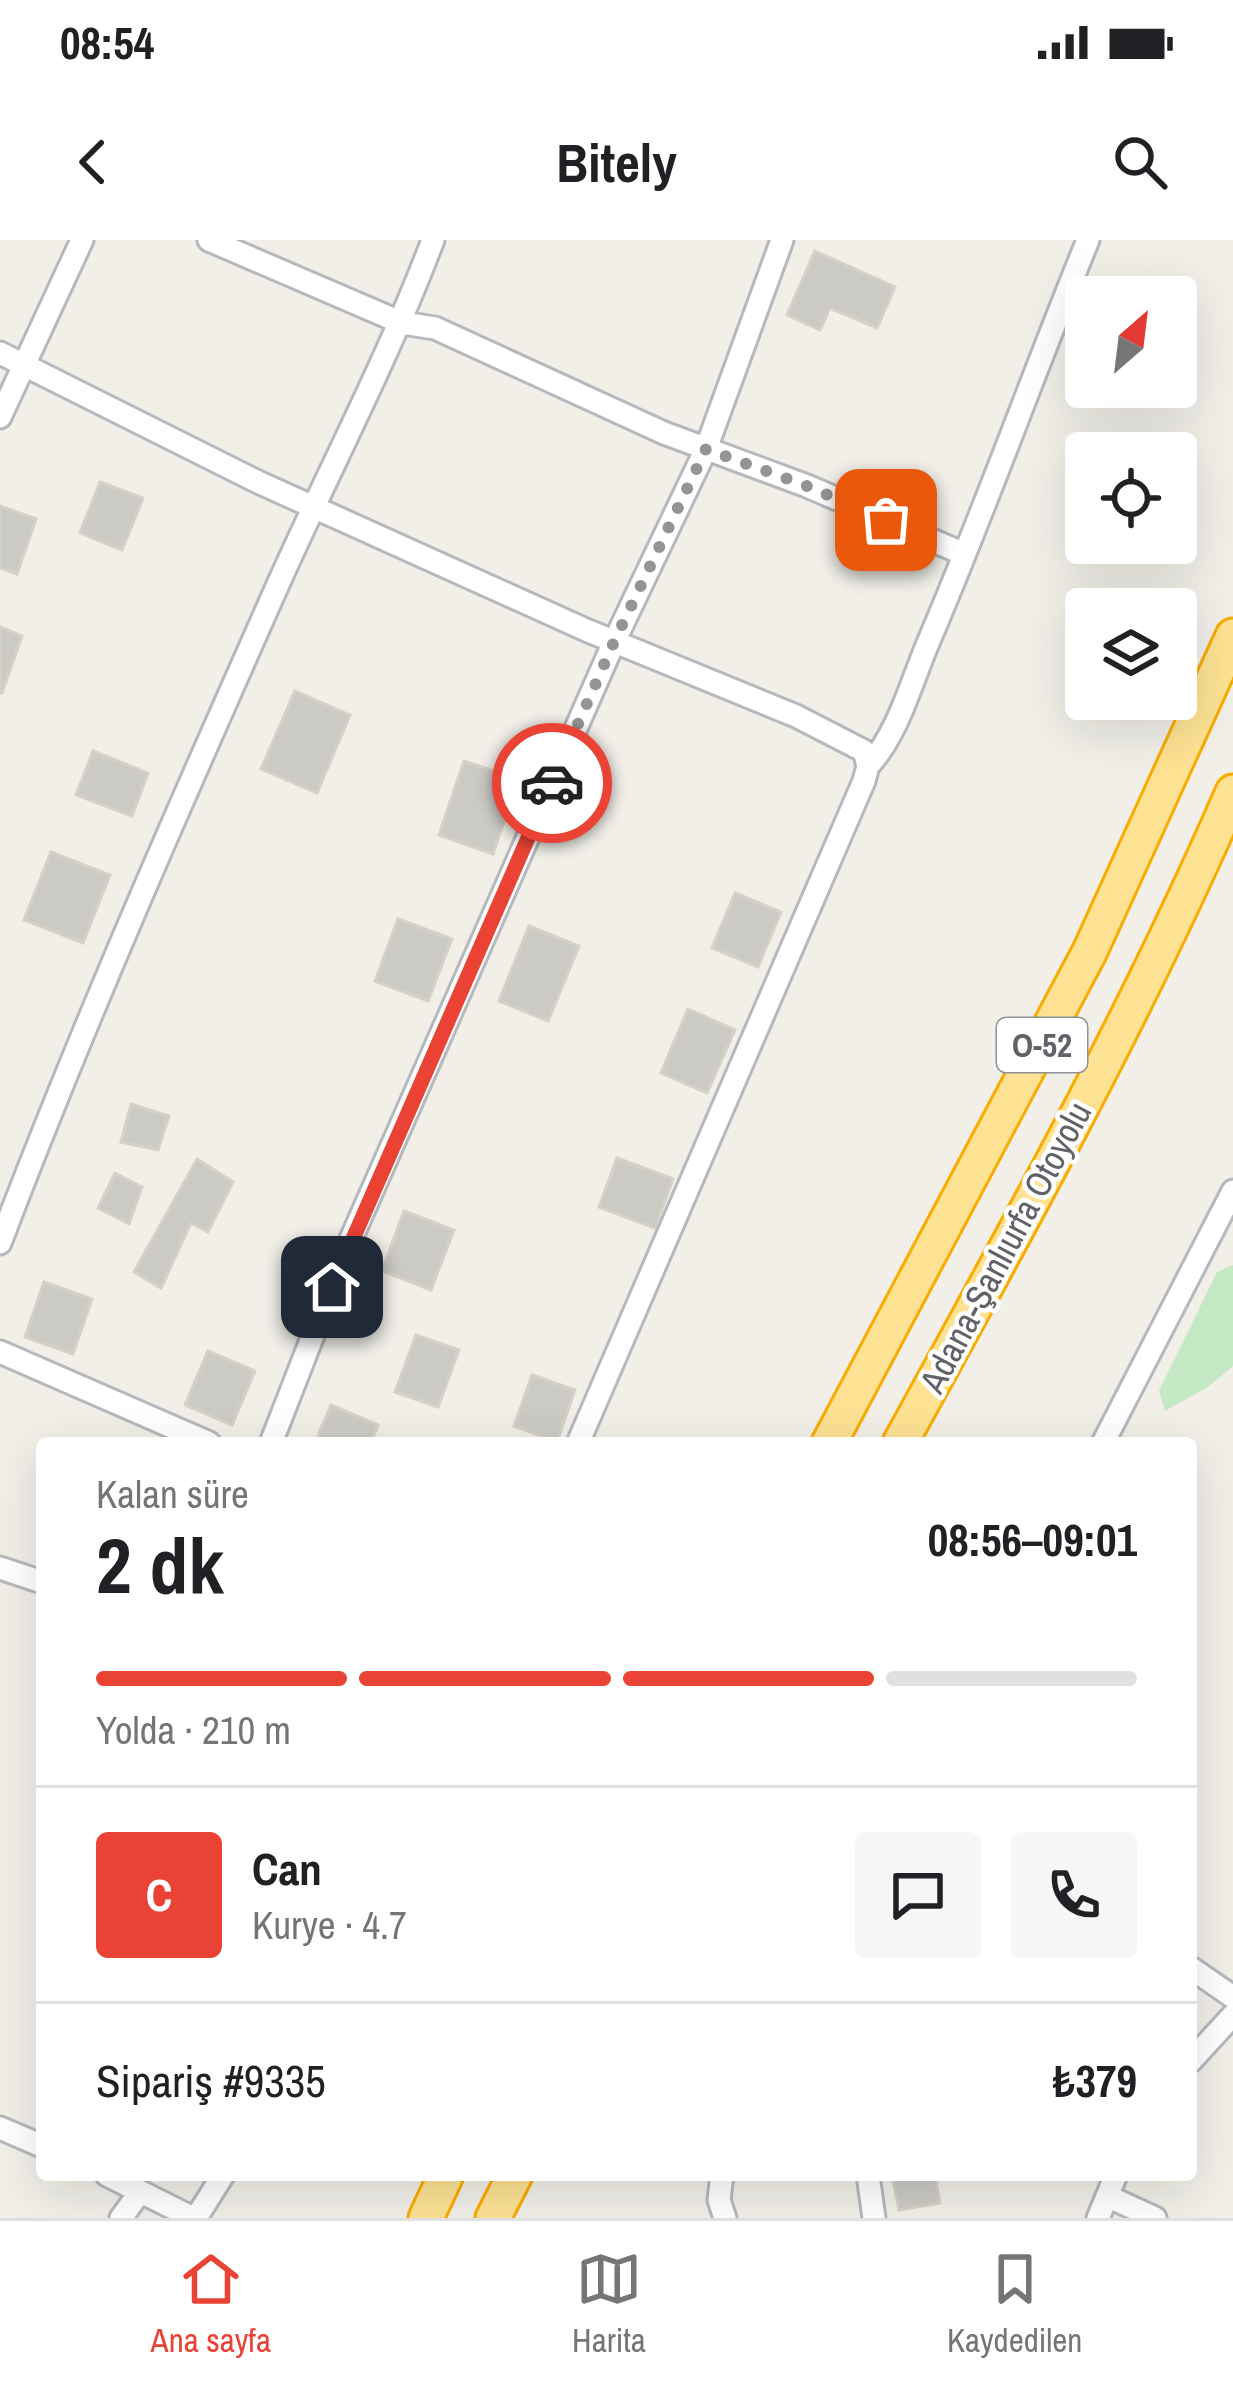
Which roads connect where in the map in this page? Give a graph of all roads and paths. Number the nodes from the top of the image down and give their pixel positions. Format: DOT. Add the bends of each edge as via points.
graph roads {
  1 [pos="82,240"];
  2 [pos="209,240"];
  3 [pos="434,240"];
  4 [pos="782,240"];
  5 [pos="1088,240"];
  6 [pos="402,322"];
  7 [pos="0,353"];
  8 [pos="21,366"];
  9 [pos="0,417"];
  10 [pos="706,449"];
  11 [pos="314,506"];
  12 [pos="964,554"];
  13 [pos="1233,636"];
  14 [pos="614,642"];
  15 [pos="868,766"];
  16 [pos="1233,792"];
  17 [pos="1233,1191"];
  18 [pos="0,1243"];
  19 [pos="0,1352"];
  20 [pos="195,1437"];
  21 [pos="273,1437"];
  22 [pos="581,1437"];
  23 [pos="833,1437"];
  24 [pos="903,1437"];
  25 [pos="1106,1437"];
  26 [pos="0,1568"];
  27 [pos="36,1580"];
  28 [pos="1197,1972"];
  29 [pos="1233,1996"];
  30 [pos="1233,2015"];
  31 [pos="1197,2054"];
  32 [pos="0,2128"];
  33 [pos="36,2143"];
  34 [pos="119,2181"];
  35 [pos="219,2181"];
  36 [pos="443,2181"];
  37 [pos="512,2181"];
  38 [pos="722,2181"];
  39 [pos="869,2181"];
  40 [pos="140,2192"];
  41 [pos="1107,2196"];
  42 [pos="720,2216"];
  43 [pos="121,2218"];
  44 [pos="195,2218"];
  45 [pos="425,2218"];
  46 [pos="493,2218"];
  47 [pos="874,2218"];
  48 [pos="1155,2218"];
  1 -- 8 [label="street"];
  2 -- 6 [label="street"];
  3 -- 6 [label="street"];
  4 -- 10 [label="street"];
  5 -- 12 [label="street"];
  6 -- 10 [label="street" via="435,328"];
  6 -- 11 [label="street"];
  7 -- 8 [label="street"];
  8 -- 9 [label="street"];
  8 -- 11 [label="street"];
  10 -- 12 [label="street"];
  10 -- 14 [label="street"];
  11 -- 14 [label="street"];
  11 -- 18 [label="street" via="66,1072"];
  12 -- 15 [label="street" via="886,742"];
  13 -- 23 [label="highway, Adana-Şanlıurfa Otoyolu / O-52" via="1090,951"];
  14 -- 15 [label="street" via="854,744"];
  14 -- 21 [label="street" via="347,1248"];
  15 -- 22 [label="street"];
  16 -- 24 [label="highway, Adana-Şanlıurfa Otoyolu / O-52" via="1048,1170"];
  17 -- 25 [label="street"];
  19 -- 20 [label="street"];
  26 -- 27 [label="street"];
  28 -- 29 [label="street"];
  30 -- 31 [label="street"];
  32 -- 33 [label="street"];
  34 -- 40 [label="street"];
  35 -- 44 [label="street"];
  36 -- 45 [label="highway"];
  37 -- 46 [label="highway"];
  38 -- 42 [label="street"];
  39 -- 47 [label="street"];
  40 -- 43 [label="street"];
  40 -- 44 [label="street"];
  41 -- 48 [label="street"];
}
